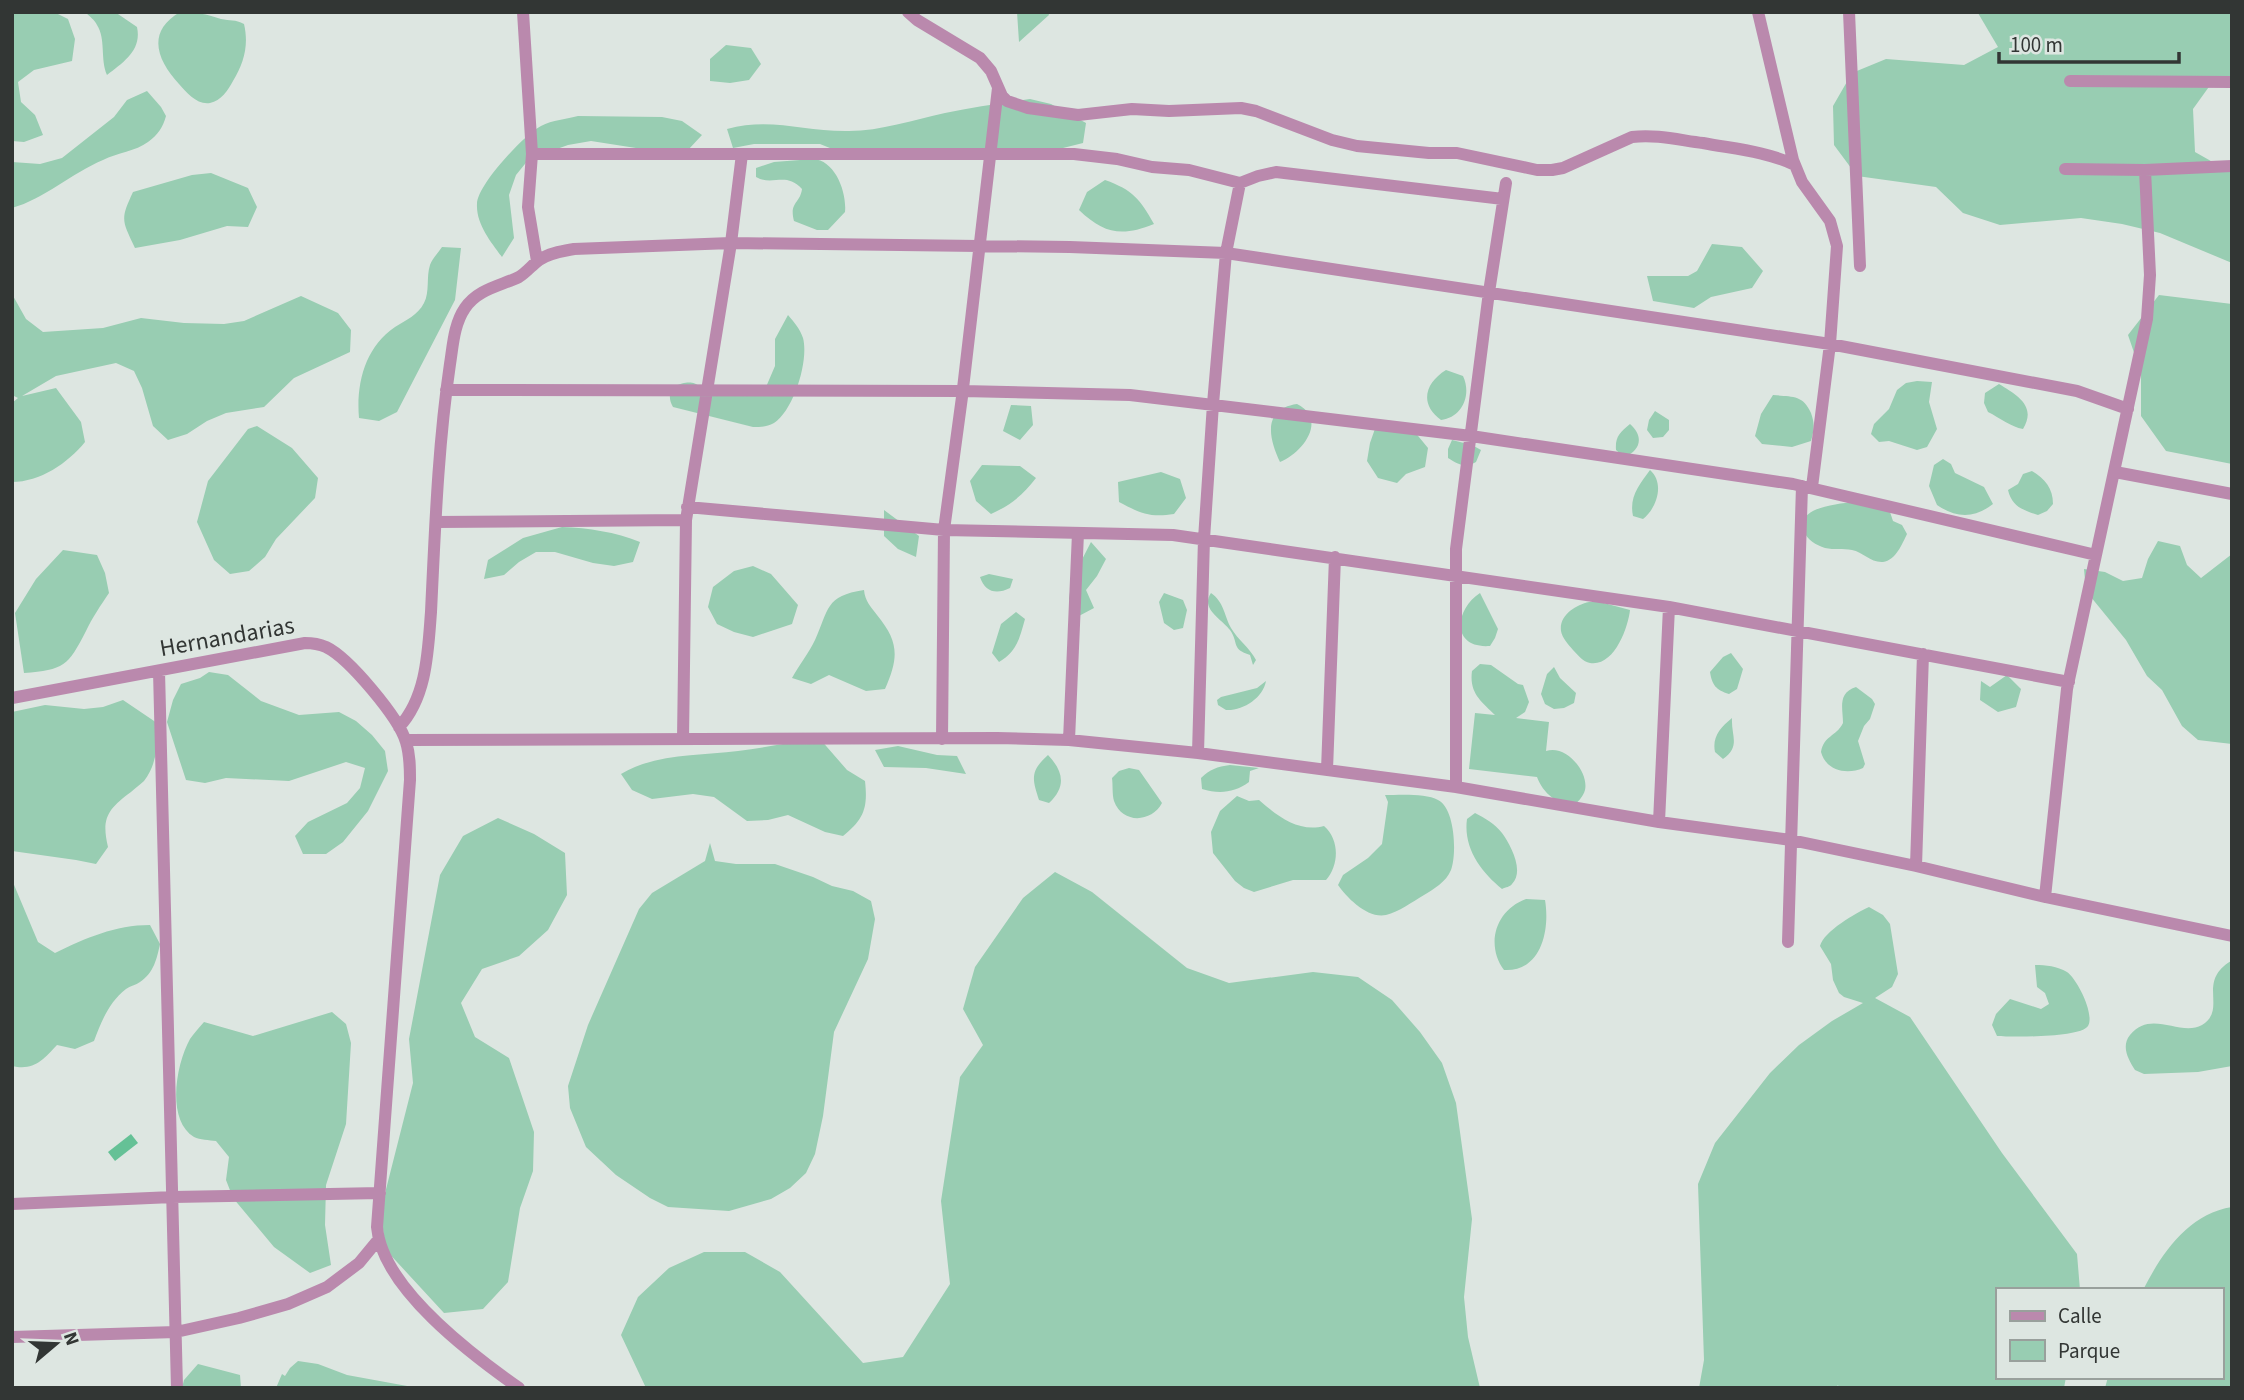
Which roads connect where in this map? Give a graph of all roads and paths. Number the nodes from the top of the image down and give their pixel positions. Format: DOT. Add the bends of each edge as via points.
graph roads {
  1 [pos="523,12"];
  2 [pos="908,12"];
  3 [pos="1758,12"];
  4 [pos="1849,12"];
  5 [pos="2070,81"];
  6 [pos="2232,82"];
  7 [pos="998,88"];
  8 [pos="532,154"];
  9 [pos="742,154"];
  10 [pos="989,154"];
  11 [pos="1795,165"];
  12 [pos="2232,166"];
  13 [pos="2064,169"];
  14 [pos="2145,170"];
  15 [pos="1240,183"];
  16 [pos="1506,183"];
  17 [pos="1503,199"];
  18 [pos="731,243"];
  19 [pos="979,247"];
  20 [pos="1226,253"];
  21 [pos="537,261"];
  22 [pos="1860,266"];
  23 [pos="1489,292"];
  24 [pos="1830,345"];
  25 [pos="446,390"];
  26 [pos="706,390"];
  27 [pos="963,391"];
  28 [pos="1213,404"];
  29 [pos="2128,410"];
  30 [pos="1471,436"];
  31 [pos="2115,472"];
  32 [pos="1807,486"];
  33 [pos="2232,494"];
  34 [pos="686,514"];
  35 [pos="436,522"];
  36 [pos="944,530"];
  37 [pos="1078,533"];
  38 [pos="1204,539"];
  39 [pos="2096,555"];
  40 [pos="1335,557"];
  41 [pos="1456,575"];
  42 [pos="1670,607"];
  43 [pos="1797,631"];
  44 [pos="1923,654"];
  45 [pos="159,671"];
  46 [pos="2069,681"];
  47 [pos="12,698"];
  48 [pos="399,727"];
  49 [pos="683,739"];
  50 [pos="942,739"];
  51 [pos="405,740"];
  52 [pos="1069,740"];
  53 [pos="1198,753"];
  54 [pos="1327,770"];
  55 [pos="1456,787"];
  56 [pos="1659,822"];
  57 [pos="1791,840"];
  58 [pos="1916,866"];
  59 [pos="2045,897"];
  60 [pos="2232,936"];
  61 [pos="1788,942"];
  62 [pos="380,1194"];
  63 [pos="173,1197"];
  64 [pos="12,1205"];
  65 [pos="378,1240"];
  66 [pos="176,1332"];
  67 [pos="12,1337"];
  68 [pos="177,1388"];
  69 [pos="519,1388"];
  1 -- 8 [label="street"];
  2 -- 7 [label="street" via="979,58"];
  3 -- 11 [label="street"];
  4 -- 22 [label="street"];
  5 -- 6 [label="street"];
  7 -- 10 [label="street"];
  7 -- 11 [label="street" via="1007,101 1078,115 1132,109 1241,108 1357,146 1457,153 1537,170 1563,168 1643,136 1760,152"];
  8 -- 9 [label="street"];
  8 -- 21 [label="street" via="528,207"];
  9 -- 10 [label="street"];
  9 -- 18 [label="street"];
  10 -- 15 [label="street" via="1074,154 1188,170"];
  10 -- 19 [label="street"];
  11 -- 24 [label="street" via="1830,221 1837,246"];
  12 -- 14 [label="street"];
  13 -- 14 [label="street"];
  14 -- 29 [label="street" via="2150,275 2147,319"];
  15 -- 17 [label="street" via="1276,172"];
  15 -- 20 [label="street"];
  16 -- 17 [label="street"];
  17 -- 23 [label="street"];
  18 -- 19 [label="street"];
  18 -- 21 [label="street" via="582,248"];
  18 -- 26 [label="street"];
  19 -- 20 [label="street"];
  19 -- 27 [label="street"];
  20 -- 23 [label="street"];
  20 -- 28 [label="street"];
  21 -- 25 [label="street" via="517,278 475,296 465,307 457,323"];
  23 -- 24 [label="street"];
  23 -- 30 [label="street"];
  24 -- 29 [label="street" via="2077,391"];
  24 -- 32 [label="street"];
  25 -- 26 [label="street"];
  25 -- 35 [label="street"];
  26 -- 27 [label="street"];
  26 -- 34 [label="street"];
  27 -- 28 [label="street" via="1130,395"];
  27 -- 36 [label="street"];
  28 -- 30 [label="street"];
  28 -- 38 [label="street"];
  29 -- 31 [label="street"];
  30 -- 32 [label="street"];
  30 -- 41 [label="street"];
  31 -- 33 [label="street"];
  31 -- 39 [label="street"];
  32 -- 39 [label="street"];
  32 -- 43 [label="street"];
  34 -- 35 [label="street"];
  34 -- 36 [label="street"];
  34 -- 49 [label="street"];
  35 -- 48 [label="street" via="429,644 418,700"];
  36 -- 37 [label="street"];
  36 -- 50 [label="street"];
  37 -- 38 [label="street" via="1173,534"];
  37 -- 52 [label="street"];
  38 -- 40 [label="street"];
  38 -- 53 [label="street"];
  39 -- 46 [label="street"];
  40 -- 41 [label="street"];
  40 -- 54 [label="street"];
  41 -- 42 [label="street"];
  41 -- 55 [label="street"];
  42 -- 43 [label="street"];
  42 -- 56 [label="street"];
  43 -- 44 [label="street"];
  43 -- 57 [label="street"];
  44 -- 46 [label="street"];
  44 -- 58 [label="street"];
  45 -- 47 [label="street, Hernandarias"];
  45 -- 48 [label="street, Hernandarias" via="291,644 317,644 339,656 383,702"];
  45 -- 63 [label="street"];
  46 -- 59 [label="street"];
  48 -- 51 [label="street, Hernandarias"];
  49 -- 50 [label="street"];
  49 -- 51 [label="street"];
  50 -- 52 [label="street"];
  51 -- 62 [label="street, Hernandarias" via="410,780"];
  52 -- 53 [label="street"];
  53 -- 54 [label="street"];
  54 -- 55 [label="street"];
  55 -- 56 [label="street"];
  56 -- 57 [label="street"];
  57 -- 58 [label="street"];
  57 -- 61 [label="street"];
  58 -- 59 [label="street"];
  59 -- 60 [label="street"];
  62 -- 63 [label="street"];
  62 -- 65 [label="street, Hernandarias"];
  63 -- 64 [label="street"];
  63 -- 66 [label="street"];
  65 -- 66 [label="street" via="359,1263 327,1287 276,1308"];
  65 -- 69 [label="street" via="415,1300"];
  66 -- 67 [label="street"];
  66 -- 68 [label="street"];
}
